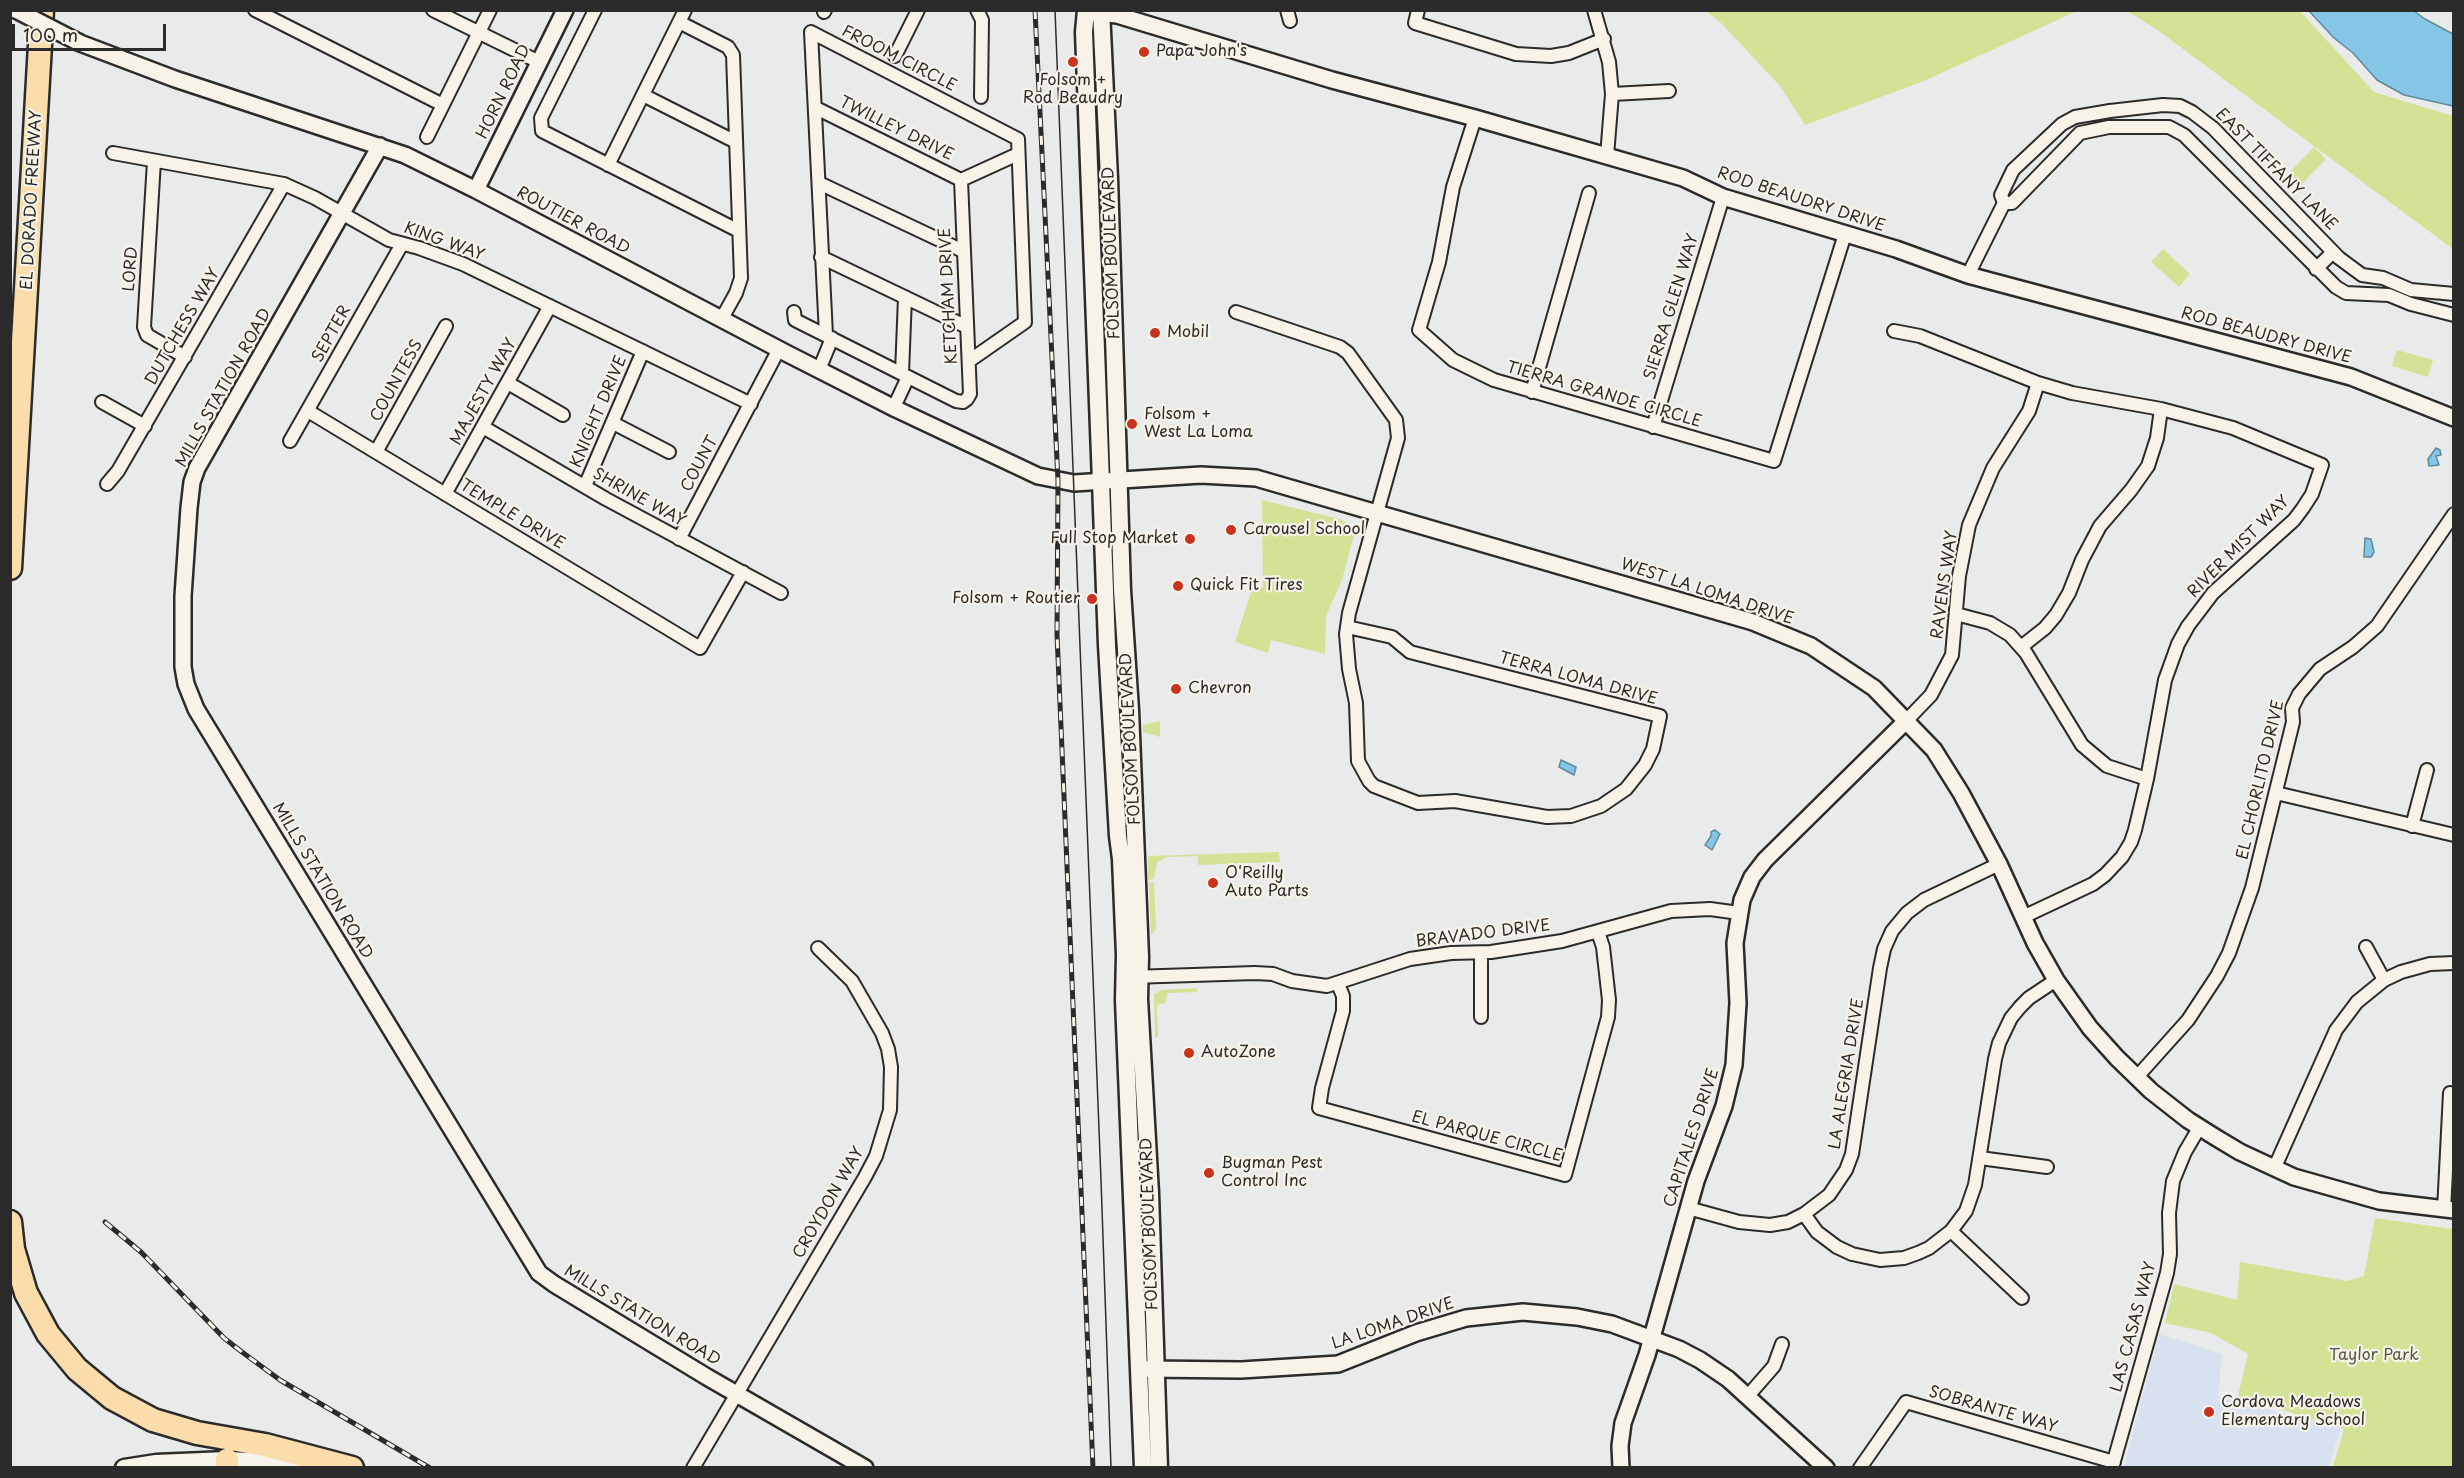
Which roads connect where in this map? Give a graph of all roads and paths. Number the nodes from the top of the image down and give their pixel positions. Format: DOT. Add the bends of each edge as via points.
graph roads {
  1 [pos="16,10"];
  2 [pos="42,10"];
  3 [pos="255,10"];
  4 [pos="433,10"];
  5 [pos="490,10"];
  6 [pos="565,10"];
  7 [pos="595,10"];
  8 [pos="918,10"];
  9 [pos="977,10"];
  10 [pos="1418,10"];
  11 [pos="1594,10"];
  12 [pos="1093,11"];
  13 [pos="682,16"];
  14 [pos="478,34"];
  15 [pos="1604,39"];
  16 [pos="895,56"];
  17 [pos="539,62"];
  18 [pos="1670,91"];
  19 [pos="1612,94"];
  20 [pos="643,95"];
  21 [pos="981,97"];
  22 [pos="443,105"];
  23 [pos="816,108"];
  24 [pos="1475,118"];
  25 [pos="427,137"];
  26 [pos="736,142"];
  27 [pos="380,146"];
  28 [pos="113,153"];
  29 [pos="1018,153"];
  30 [pos="1607,156"];
  31 [pos="154,160"];
  32 [pos="608,165"];
  33 [pos="961,180"];
  34 [pos="819,183"];
  35 [pos="284,184"];
  36 [pos="476,190"];
  37 [pos="1589,193"];
  38 [pos="1723,197"];
  39 [pos="2004,203"];
  40 [pos="343,215"];
  41 [pos="1093,229"];
  42 [pos="739,231"];
  43 [pos="1845,234"];
  44 [pos="402,244"];
  45 [pos="963,251"];
  46 [pos="2333,252"];
  47 [pos="821,257"];
  48 [pos="2316,269"];
  49 [pos="1968,275"];
  50 [pos="2454,294"];
  51 [pos="1114,295"];
  52 [pos="905,297"];
  53 [pos="550,306"];
  54 [pos="794,312"];
  55 [pos="1236,312"];
  56 [pos="2454,315"];
  57 [pos="721,320"];
  58 [pos="446,326"];
  59 [pos="967,327"];
  60 [pos="1894,331"];
  61 [pos="829,337"];
  62 [pos="779,349"];
  63 [pos="643,351"];
  64 [pos="185,357"];
  65 [pos="969,361"];
  66 [pos="819,370"];
  67 [pos="905,375"];
  68 [pos="508,383"];
  69 [pos="2038,383"];
  70 [pos="1532,392"];
  71 [pos="102,402"];
  72 [pos="751,404"];
  73 [pos="894,407"];
  74 [pos="2161,409"];
  75 [pos="308,411"];
  76 [pos="563,415"];
  77 [pos="2454,418"];
  78 [pos="613,423"];
  79 [pos="145,426"];
  80 [pos="1653,426"];
  81 [pos="483,427"];
  82 [pos="290,441"];
  83 [pos="376,452"];
  84 [pos="669,452"];
  85 [pos="1120,481"];
  86 [pos="1101,482"];
  87 [pos="106,484"];
  88 [pos="585,486"];
  89 [pos="445,494"];
  90 [pos="1377,512"];
  91 [pos="2453,514"];
  92 [pos="679,539"];
  93 [pos="10,568"];
  94 [pos="742,573"];
  95 [pos="781,593"];
  96 [pos="1956,614"];
  97 [pos="1347,627"];
  98 [pos="1107,645"];
  99 [pos="2021,647"];
  100 [pos="1131,710"];
  101 [pos="1906,721"];
  102 [pos="2427,770"];
  103 [pos="2147,779"];
  104 [pos="2276,793"];
  105 [pos="2412,826"];
  106 [pos="2454,835"];
  107 [pos="1999,864"];
  108 [pos="1739,913"];
  109 [pos="2023,917"];
  110 [pos="1598,932"];
  111 [pos="2366,947"];
  112 [pos="818,948"];
  113 [pos="1481,953"];
  114 [pos="2454,963"];
  115 [pos="1132,977"];
  116 [pos="2056,980"];
  117 [pos="2384,980"];
  118 [pos="1338,984"];
  119 [pos="1481,1017"];
  120 [pos="2136,1078"];
  121 [pos="2450,1093"];
  122 [pos="2199,1128"];
  123 [pos="1980,1158"];
  124 [pos="2048,1167"];
  125 [pos="2274,1169"];
  126 [pos="1688,1209"];
  127 [pos="2449,1210"];
  128 [pos="1804,1214"];
  129 [pos="10,1222"];
  130 [pos="1951,1231"];
  131 [pos="2022,1298"];
  132 [pos="1651,1339"];
  133 [pos="1782,1344"];
  134 [pos="1148,1369"];
  135 [pos="738,1393"];
  136 [pos="1747,1397"];
  137 [pos="227,1464"];
  138 [pos="2113,1465"];
  139 [pos="124,1467"];
  140 [pos="304,1467"];
  141 [pos="352,1467"];
  142 [pos="693,1467"];
  143 [pos="865,1467"];
  144 [pos="1143,1467"];
  145 [pos="1159,1467"];
  146 [pos="1622,1467"];
  147 [pos="1826,1467"];
  148 [pos="1860,1467"];
  1 -- 27 [label="street, ROUTIER ROAD, bridge" via="80,43 175,79"];
  2 -- 93 [label="highway, EL DORADO FREEWAY"];
  3 -- 22 [label="street"];
  4 -- 14 [label="street"];
  5 -- 14 [label="street"];
  6 -- 17 [label="street, HORN ROAD"];
  7 -- 32 [label="street" via="540,127 545,134"];
  8 -- 16 [label="street"];
  9 -- 21 [label="street" via="982,20"];
  10 -- 15 [label="street" via="1415,23 1516,54 1569,53"];
  11 -- 15 [label="street"];
  12 -- 24 [label="street, ROD BEAUDRY DRIVE"];
  12 -- 41 [label="main road, FOLSOM BOULEVARD" via="1084,32"];
  12 -- 51 [label="main road, FOLSOM BOULEVARD"];
  13 -- 20 [label="street"];
  13 -- 26 [label="street" via="731,51"];
  14 -- 17 [label="street"];
  14 -- 22 [label="street"];
  15 -- 19 [label="street"];
  17 -- 36 [label="street, HORN ROAD"];
  18 -- 19 [label="street"];
  19 -- 30 [label="street"];
  20 -- 26 [label="street"];
  20 -- 32 [label="street"];
  22 -- 25 [label="street"];
  23 -- 29 [label="street, FROOM CIRCLE" via="811,32 1018,139"];
  23 -- 33 [label="street, TWILLEY DRIVE"];
  23 -- 34 [label="street, FROOM CIRCLE"];
  24 -- 30 [label="street, ROD BEAUDRY DRIVE"];
  24 -- 70 [label="street, TIERRA GRANDE CIRCLE" via="1453,187 1439,262 1419,330 1469,369"];
  26 -- 42 [label="street"];
  27 -- 36 [label="street, ROUTIER ROAD"];
  27 -- 40 [label="street, MILLS STATION ROAD"];
  28 -- 31 [label="street, KING WAY"];
  29 -- 33 [label="street"];
  29 -- 65 [label="street" via="1025,322"];
  30 -- 38 [label="street, ROD BEAUDRY DRIVE" via="1683,178"];
  31 -- 35 [label="street, KING WAY"];
  31 -- 64 [label="street, LORD" via="144,327 147,335"];
  32 -- 42 [label="street"];
  33 -- 45 [label="street, KETCHAM DRIVE"];
  34 -- 45 [label="street"];
  34 -- 47 [label="street, FROOM CIRCLE"];
  35 -- 40 [label="street, KING WAY"];
  35 -- 64 [label="street, DUTCHESS WAY"];
  36 -- 57 [label="street, ROUTIER ROAD"];
  37 -- 70 [label="street"];
  38 -- 43 [label="street, ROD BEAUDRY DRIVE"];
  38 -- 80 [label="street, SIERRA GLEN WAY"];
  39 -- 46 [label="street, EAST TIFFANY LANE" via="2001,195 2013,170 2062,123 2110,111 2180,106 2213,128"];
  39 -- 48 [label="street, EAST TIFFANY LANE" via="2012,203 2080,134 2109,128 2169,127 2184,135"];
  39 -- 49 [label="street, EAST TIFFANY LANE"];
  40 -- 44 [label="street, KING WAY"];
  40 -- 135 [label="street, MILLS STATION ROAD" via="192,482 183,596 186,684 202,718 539,1273"];
  41 -- 51 [label="main road" via="1101,239 1104,277"];
  41 -- 86 [label="main road, FOLSOM BOULEVARD"];
  42 -- 57 [label="street" via="741,278"];
  43 -- 49 [label="street, ROD BEAUDRY DRIVE"];
  43 -- 80 [label="street, TIERRA GRANDE CIRCLE" via="1774,461"];
  44 -- 53 [label="street, KING WAY" via="463,264"];
  44 -- 75 [label="street, SEPTER"];
  45 -- 59 [label="street, KETCHAM DRIVE"];
  46 -- 48 [label="street"];
  46 -- 50 [label="street, EAST TIFFANY LANE" via="2362,275 2383,278 2411,290"];
  47 -- 52 [label="street"];
  47 -- 61 [label="street, FROOM CIRCLE"];
  48 -- 56 [label="street, EAST TIFFANY LANE" via="2346,293 2389,295"];
  49 -- 77 [label="street, ROD BEAUDRY DRIVE" via="2351,377"];
  51 -- 85 [label="main road, FOLSOM BOULEVARD"];
  52 -- 59 [label="street"];
  52 -- 67 [label="street"];
  53 -- 63 [label="street, KING WAY"];
  53 -- 68 [label="street, MAJESTY WAY"];
  54 -- 61 [label="street" via="795,320"];
  55 -- 90 [label="street, TERRA LOMA DRIVE" via="1340,347 1392,414 1398,438"];
  57 -- 62 [label="street, ROUTIER ROAD"];
  58 -- 83 [label="street, COUNTESS"];
  59 -- 65 [label="street, KETCHAM DRIVE"];
  60 -- 69 [label="street, RIVER MIST WAY" via="1920,336"];
  61 -- 66 [label="street"];
  61 -- 67 [label="street"];
  62 -- 66 [label="street, ROUTIER ROAD"];
  62 -- 72 [label="street, COUNT"];
  63 -- 72 [label="street, KING WAY"];
  63 -- 78 [label="street, KNIGHT DRIVE"];
  64 -- 79 [label="street, DUTCHESS WAY"];
  65 -- 67 [label="street, KETCHAM DRIVE" via="970,394 963,402"];
  66 -- 73 [label="street, ROUTIER ROAD"];
  67 -- 73 [label="street"];
  68 -- 76 [label="street"];
  68 -- 81 [label="street, MAJESTY WAY"];
  69 -- 74 [label="street, RIVER MIST WAY" via="2099,399"];
  69 -- 96 [label="street, RAVENS WAY" via="2029,411 1993,468 1973,515 1962,555"];
  70 -- 80 [label="street, TIERRA GRANDE CIRCLE"];
  71 -- 79 [label="street"];
  72 -- 92 [label="street, COUNT"];
  73 -- 86 [label="street, ROUTIER ROAD" via="1038,476 1067,482"];
  74 -- 99 [label="street" via="2148,466 2100,526 2056,615"];
  74 -- 103 [label="street, RIVER MIST WAY" via="2233,428 2322,465 2312,494 2299,514 2213,593 2178,644 2165,680"];
  75 -- 82 [label="street, SEPTER"];
  75 -- 83 [label="street, TEMPLE DRIVE"];
  78 -- 84 [label="street"];
  78 -- 88 [label="street, KNIGHT DRIVE"];
  79 -- 87 [label="street, DUTCHESS WAY"];
  81 -- 88 [label="street, SHRINE WAY"];
  81 -- 89 [label="street, MAJESTY WAY"];
  83 -- 89 [label="street, TEMPLE DRIVE"];
  85 -- 86 [label="street, WEST LA LOMA DRIVE"];
  85 -- 90 [label="street, WEST LA LOMA DRIVE" via="1201,475 1256,478"];
  85 -- 100 [label="main road, FOLSOM BOULEVARD" via="1122,590"];
  86 -- 98 [label="main road, FOLSOM BOULEVARD"];
  88 -- 92 [label="street, SHRINE WAY"];
  89 -- 94 [label="street, TEMPLE DRIVE" via="700,648"];
  90 -- 97 [label="street, TERRA LOMA DRIVE"];
  90 -- 101 [label="street, WEST LA LOMA DRIVE" via="1777,630 1854,672"];
  91 -- 104 [label="street, EL CHORLITO DRIVE" via="2377,626 2320,669 2299,694 2292,708 2293,722"];
  92 -- 94 [label="street, SHRINE WAY"];
  94 -- 95 [label="street, SHRINE WAY"];
  96 -- 99 [label="street" via="1990,623"];
  96 -- 101 [label="street, RAVENS WAY" via="1952,655 1946,670 1931,695"];
  97 -- 97 [label="street, TERRA LOMA DRIVE" via="1358,761 1364,776 1374,786 1418,803 1455,801 1547,817 1571,816 1601,807 1621,793 1634,780 1653,748 1660,716 1410,652 1392,637"];
  98 -- 100 [label="main road" via="1116,663 1120,702"];
  98 -- 115 [label="main road, FOLSOM BOULEVARD" via="1118,836"];
  99 -- 103 [label="street" via="2082,745 2108,766"];
  100 -- 115 [label="main road, FOLSOM BOULEVARD"];
  101 -- 107 [label="street, WEST LA LOMA DRIVE" via="1948,771"];
  101 -- 108 [label="street, CAPITALES DRIVE" via="1765,860 1747,888"];
  102 -- 105 [label="street"];
  103 -- 109 [label="street, RIVER MIST WAY" via="2131,842 2114,866 2093,884"];
  104 -- 105 [label="street"];
  104 -- 120 [label="street, EL CHORLITO DRIVE" via="2250,898 2229,953 2188,1020"];
  105 -- 106 [label="street"];
  107 -- 109 [label="street, WEST LA LOMA DRIVE"];
  107 -- 128 [label="street, LA ALEGRIA DRIVE" via="1924,900 1892,931 1880,968 1852,1154 1838,1184"];
  108 -- 110 [label="street, BRAVADO DRIVE" via="1671,910"];
  108 -- 126 [label="street, CAPITALES DRIVE" via="1734,1065"];
  109 -- 116 [label="street, WEST LA LOMA DRIVE"];
  110 -- 113 [label="street, BRAVADO DRIVE"];
  110 -- 118 [label="street, EL PARQUE CIRCLE" via="1603,947 1608,1017 1565,1175 1319,1108 1343,1011"];
  111 -- 117 [label="street"];
  112 -- 135 [label="street, CROYDON WAY" via="852,981 882,1033 891,1067 890,1110 865,1177"];
  113 -- 118 [label="street, BRAVADO DRIVE" via="1410,959"];
  113 -- 119 [label="street"];
  114 -- 117 [label="street" via="2417,966"];
  115 -- 118 [label="street, BRAVADO DRIVE" via="1255,973 1311,985"];
  115 -- 134 [label="main road, FOLSOM BOULEVARD"];
  116 -- 120 [label="street, WEST LA LOMA DRIVE" via="2090,1028"];
  116 -- 123 [label="street" via="2029,998 2005,1029 1995,1059"];
  117 -- 125 [label="street" via="2357,1002 2336,1030"];
  120 -- 122 [label="street, WEST LA LOMA DRIVE"];
  121 -- 127 [label="street"];
  122 -- 125 [label="street, WEST LA LOMA DRIVE"];
  122 -- 138 [label="street, LAS CASAS WAY" via="2173,1181 2167,1273"];
  123 -- 124 [label="street"];
  123 -- 130 [label="street" via="1972,1198"];
  125 -- 127 [label="street, WEST LA LOMA DRIVE" via="2379,1201"];
  126 -- 128 [label="street, LA ALEGRIA DRIVE" via="1758,1225 1788,1222"];
  126 -- 132 [label="street, CAPITALES DRIVE"];
  128 -- 130 [label="street" via="1817,1232 1837,1247 1880,1260 1918,1253"];
  129 -- 141 [label="highway" via="13,1249 26,1293 48,1334 77,1369 112,1398 153,1420"];
  130 -- 131 [label="street"];
  132 -- 134 [label="street, LA LOMA DRIVE" via="1612,1324 1577,1317 1494,1313 1438,1325 1338,1364 1241,1370"];
  132 -- 136 [label="street, LA LOMA DRIVE" via="1700,1360"];
  132 -- 146 [label="street, CAPITALES DRIVE" via="1623,1423"];
  133 -- 136 [label="street" via="1774,1366"];
  134 -- 144 [label="main road, FOLSOM BOULEVARD"];
  134 -- 145 [label="main road, FOLSOM BOULEVARD"];
  135 -- 142 [label="street, CROYDON WAY"];
  135 -- 143 [label="street, MILLS STATION ROAD"];
  136 -- 147 [label="street, LA LOMA DRIVE"];
  137 -- 139 [label="main road" via="156,1463"];
  137 -- 140 [label="main road" via="274,1462"];
  138 -- 148 [label="street, SOBRANTE WAY" via="1906,1402"];
}
